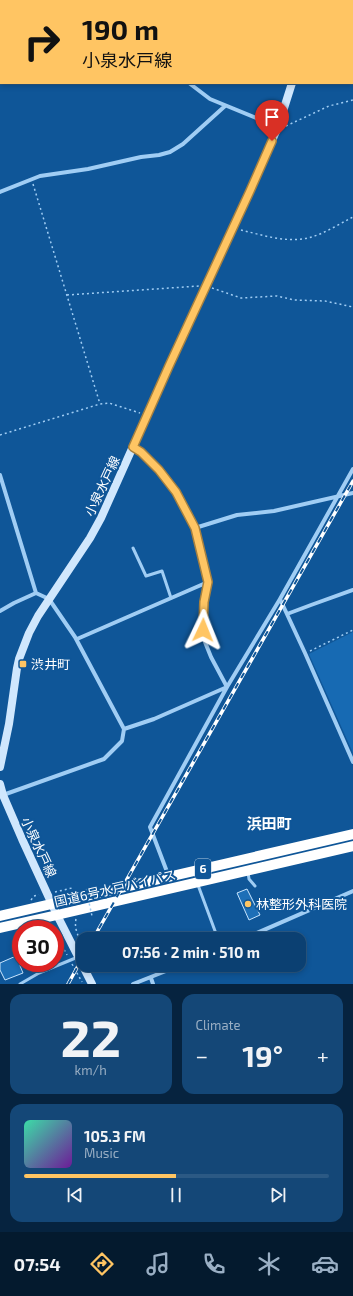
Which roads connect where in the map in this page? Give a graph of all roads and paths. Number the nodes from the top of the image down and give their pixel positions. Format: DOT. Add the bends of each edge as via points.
graph roads {
  1 [pos="190,84"];
  2 [pos="292,84"];
  3 [pos="353,100"];
  4 [pos="225,106"];
  5 [pos="278,127"];
  6 [pos="32,179"];
  7 [pos="0,192"];
  8 [pos="353,217"];
  9 [pos="233,228"];
  10 [pos="206,286"];
  11 [pos="67,295"];
  12 [pos="353,307"];
  13 [pos="100,404"];
  14 [pos="147,415"];
  15 [pos="0,435"];
  16 [pos="133,447"];
  17 [pos="353,469"];
  18 [pos="0,476"];
  19 [pos="353,493"];
  20 [pos="338,497"];
  21 [pos="195,528"];
  22 [pos="133,548"];
  23 [pos="208,582"];
  24 [pos="353,590"];
  25 [pos="36,593"];
  26 [pos="171,598"];
  27 [pos="49,599"];
  28 [pos="280,599"];
  29 [pos="0,611"];
  30 [pos="287,614"];
  31 [pos="353,630"];
  32 [pos="76,639"];
  33 [pos="305,653"];
  34 [pos="227,687"];
  35 [pos="124,730"];
  36 [pos="353,762"];
  37 [pos="0,767"];
  38 [pos="0,784"];
  39 [pos="2,795"];
  40 [pos="353,834"];
  41 [pos="353,846"];
  42 [pos="247,871"];
  43 [pos="169,877"];
  44 [pos="197,882"];
  45 [pos="255,886"];
  46 [pos="72,888"];
  47 [pos="86,888"];
  48 [pos="353,891"];
  49 [pos="48,894"];
  50 [pos="27,902"];
  51 [pos="52,903"];
  52 [pos="57,915"];
  53 [pos="0,916"];
  54 [pos="92,916"];
  55 [pos="76,920"];
  56 [pos="0,928"];
  57 [pos="76,932"];
  58 [pos="215,932"];
  59 [pos="259,932"];
  60 [pos="76,953"];
  61 [pos="76,958"];
  62 [pos="86,972"];
  63 [pos="164,972"];
  64 [pos="150,978"];
  65 [pos="20,984"];
  66 [pos="92,984"];
  67 [pos="134,984"];
  68 [pos="153,984"];
  1 -- 4 [label="street"];
  2 -- 5 [label="main road, 小泉水戸線"];
  3 -- 5 [label="path" via="329,106 284,127"];
  4 -- 5 [label="street"];
  4 -- 6 [label="street" via="183,144 170,152"];
  5 -- 9 [label="main road, 小泉水戸線"];
  6 -- 7 [label="street"];
  6 -- 11 [label="path"];
  8 -- 9 [label="path" via="307,238 272,238"];
  9 -- 10 [label="main road, 小泉水戸線"];
  10 -- 11 [label="path"];
  10 -- 12 [label="path" via="241,298 277,296"];
  10 -- 14 [label="main road, 小泉水戸線"];
  11 -- 13 [label="path"];
  13 -- 14 [label="path" via="108,403"];
  13 -- 15 [label="path"];
  14 -- 16 [label="main road, 小泉水戸線"];
  16 -- 21 [label="street" via="163,475 176,492"];
  16 -- 27 [label="main road, 小泉水戸線" via="90,538"];
  17 -- 20 [label="street"];
  18 -- 25 [label="street"];
  19 -- 20 [label="street"];
  20 -- 21 [label="street" via="274,511 237,515"];
  20 -- 28 [label="street"];
  21 -- 23 [label="street"];
  22 -- 26 [label="lane" via="146,576 162,571"];
  23 -- 26 [label="street"];
  23 -- 34 [label="street" via="203,616 205,642"];
  24 -- 30 [label="street"];
  25 -- 27 [label="street"];
  25 -- 29 [label="street"];
  26 -- 32 [label="street"];
  27 -- 32 [label="street"];
  27 -- 37 [label="main road, 小泉水戸線" via="29,632 19,659"];
  28 -- 30 [label="street"];
  28 -- 34 [label="street"];
  30 -- 33 [label="street"];
  31 -- 33 [label="path"];
  32 -- 35 [label="street"];
  33 -- 36 [label="street"];
  34 -- 35 [label="street"];
  34 -- 43 [label="street" via="150,827"];
  35 -- 39 [label="street" via="122,741 104,759"];
  38 -- 39 [label="main road, 小泉水戸線"];
  39 -- 49 [label="main road, 小泉水戸線"];
  40 -- 43 [label="highway, 国道6号水戸バイパス / 6"];
  41 -- 42 [label="highway, 国道6号水戸バイパス / 6"];
  42 -- 44 [label="highway, 国道6号水戸バイパス / 6"];
  42 -- 45 [label="lane"];
  43 -- 51 [label="highway, 国道6号水戸バイパス / 6"];
  44 -- 52 [label="highway, 国道6号水戸バイパス / 6"];
  44 -- 58 [label="lane"];
  46 -- 49 [label="path"];
  47 -- 54 [label="path, bridge"];
  48 -- 59 [label="street"];
  49 -- 50 [label="path" via="34,896"];
  49 -- 51 [label="main road, 小泉水戸線"];
  51 -- 52 [label="main road, 小泉水戸線"];
  51 -- 53 [label="highway, 国道6号水戸バイパス / 6"];
  52 -- 56 [label="highway, 国道6号水戸バイパス / 6"];
  52 -- 60 [label="main road, 小泉水戸線"];
  55 -- 57 [label="path"];
  61 -- 65 [label="lane"];
  62 -- 66 [label="main road, 小泉水戸線"];
  63 -- 64 [label="street"];
  64 -- 67 [label="street"];
  64 -- 68 [label="street"];
}
